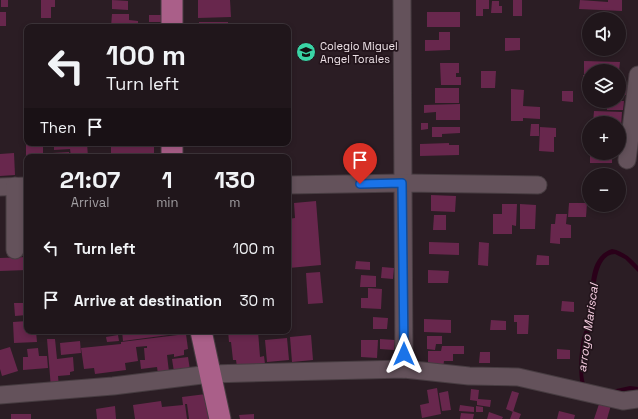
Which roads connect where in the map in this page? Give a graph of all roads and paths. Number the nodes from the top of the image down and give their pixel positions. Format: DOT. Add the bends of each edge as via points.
graph roads {
  1 [pos="172,0"];
  2 [pos="402,0"];
  3 [pos="172,24"];
  4 [pos="638,75"];
  5 [pos="627,160"];
  6 [pos="402,183"];
  7 [pos="291,185"];
  8 [pos="538,185"];
  9 [pos="14,186"];
  10 [pos="14,250"];
  11 [pos="202,334"];
  12 [pos="404,369"];
  13 [pos="210,374"];
  14 [pos="0,395"];
  15 [pos="630,400"];
  16 [pos="220,419"];
  1 -- 3 [label="main road"];
  2 -- 6 [label="street"];
  4 -- 5 [label="street"];
  6 -- 7 [label="street"];
  6 -- 8 [label="street"];
  6 -- 12 [label="street"];
  9 -- 10 [label="street"];
  11 -- 13 [label="main road"];
  12 -- 13 [label="street"];
  12 -- 15 [label="street" via="469,376 518,377"];
  13 -- 14 [label="street" via="113,386"];
  13 -- 16 [label="main road"];
}
